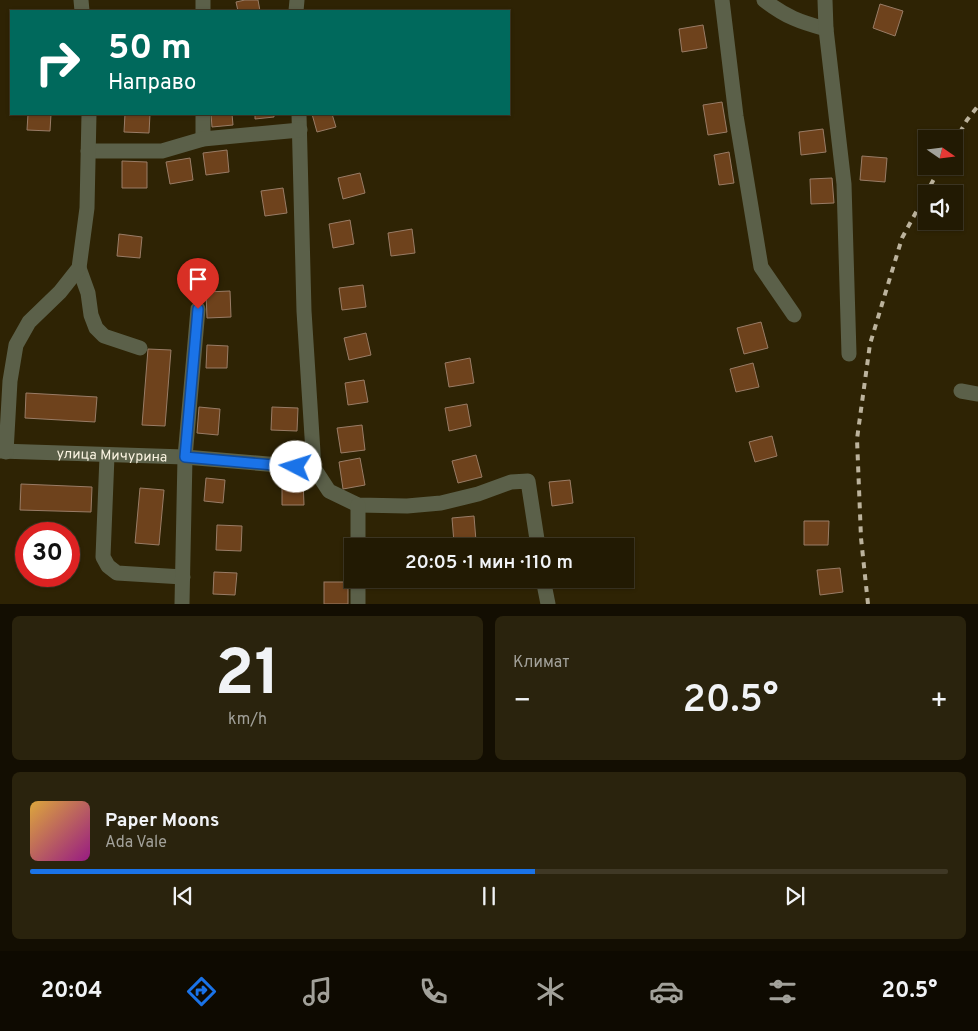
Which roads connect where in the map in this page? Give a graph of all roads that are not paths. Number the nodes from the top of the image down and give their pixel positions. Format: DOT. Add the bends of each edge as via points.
graph roads {
  1 [pos="722,0"];
  2 [pos="764,0"];
  3 [pos="826,0"];
  4 [pos="826,29"];
  5 [pos="90,115"];
  6 [pos="203,115"];
  7 [pos="299,115"];
  8 [pos="300,130"];
  9 [pos="203,139"];
  10 [pos="88,151"];
  11 [pos="79,268"];
  12 [pos="198,309"];
  13 [pos="794,315"];
  14 [pos="140,348"];
  15 [pos="849,354"];
  16 [pos="961,391"];
  17 [pos="978,394"];
  18 [pos="3,451"];
  19 [pos="108,456"];
  20 [pos="185,457"];
  21 [pos="314,468"];
  22 [pos="358,506"];
  23 [pos="358,538"];
  24 [pos="537,538"];
  25 [pos="183,577"];
  26 [pos="358,588"];
  27 [pos="545,588"];
  28 [pos="182,604"];
  29 [pos="358,604"];
  30 [pos="548,604"];
  1 -- 13 [label="street" via="736,116 761,266"];
  2 -- 4 [label="street" via="780,13"];
  3 -- 4 [label="street"];
  4 -- 15 [label="street" via="844,184"];
  5 -- 10 [label="street"];
  6 -- 9 [label="street"];
  7 -- 8 [label="street"];
  8 -- 9 [label="street"];
  8 -- 21 [label="street" via="304,311"];
  9 -- 10 [label="street" via="162,151"];
  10 -- 11 [label="street" via="87,208"];
  11 -- 14 [label="street" via="96,328 104,336"];
  11 -- 18 [label="street" via="29,322 16,345"];
  12 -- 20 [label="street"];
  16 -- 17 [label="street"];
  18 -- 19 [label="street, улица Мичурина"];
  19 -- 20 [label="street, улица Мичурина"];
  19 -- 25 [label="street" via="103,557 108,566 117,573"];
  20 -- 21 [label="street, улица Мичурина"];
  20 -- 25 [label="street"];
  21 -- 22 [label="street" via="329,491"];
  22 -- 23 [label="street"];
  22 -- 24 [label="street" via="441,503 511,482 528,481"];
  25 -- 28 [label="street"];
  26 -- 29 [label="street"];
  27 -- 30 [label="street"];
}
